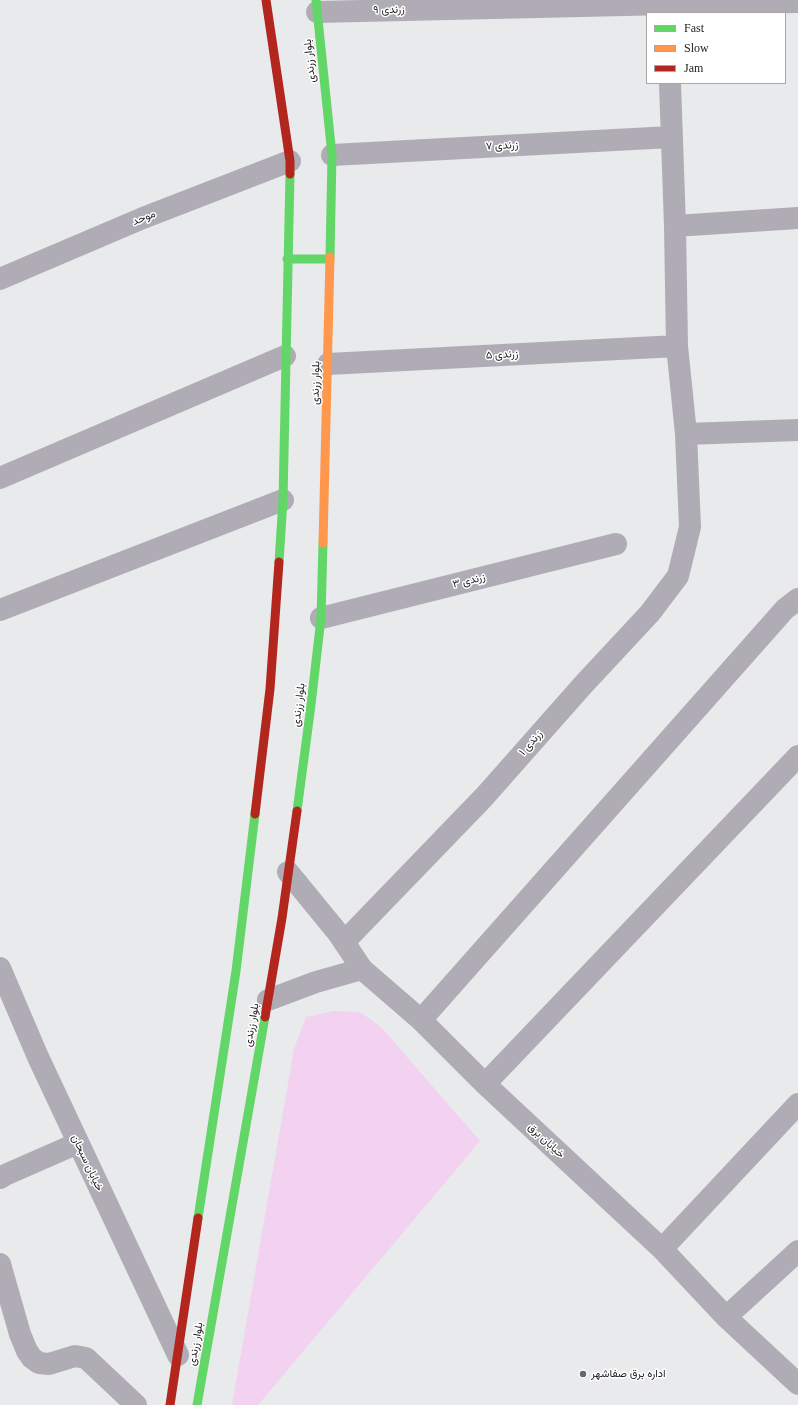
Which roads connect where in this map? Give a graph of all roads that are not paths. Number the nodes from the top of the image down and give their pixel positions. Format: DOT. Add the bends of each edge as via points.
graph roads {
  1 [pos="266,0"];
  2 [pos="798,2"];
  3 [pos="316,6"];
  4 [pos="669,6"];
  5 [pos="670,84"];
  6 [pos="671,138"];
  7 [pos="332,155"];
  8 [pos="290,161"];
  9 [pos="798,218"];
  10 [pos="675,226"];
  11 [pos="287,259"];
  12 [pos="330,259"];
  13 [pos="0,279"];
  14 [pos="677,346"];
  15 [pos="285,356"];
  16 [pos="328,364"];
  17 [pos="798,430"];
  18 [pos="686,434"];
  19 [pos="0,478"];
  20 [pos="283,500"];
  21 [pos="616,544"];
  22 [pos="798,599"];
  23 [pos="0,610"];
  24 [pos="321,618"];
  25 [pos="798,756"];
  26 [pos="288,872"];
  27 [pos="344,942"];
  28 [pos="0,968"];
  29 [pos="362,969"];
  30 [pos="268,1000"];
  31 [pos="421,1020"];
  32 [pos="485,1084"];
  33 [pos="798,1104"];
  34 [pos="78,1143"];
  35 [pos="0,1178"];
  36 [pos="662,1249"];
  37 [pos="798,1252"];
  38 [pos="0,1264"];
  39 [pos="726,1317"];
  40 [pos="178,1355"];
  41 [pos="798,1384"];
  42 [pos="136,1405"];
  43 [pos="170,1405"];
  44 [pos="197,1405"];
  1 -- 8 [label="main road, بلوار زرندی"];
  2 -- 4 [label="street, زرندی ۹"];
  3 -- 4 [label="street, زرندی ۹"];
  3 -- 7 [label="main road, بلوار زرندی"];
  5 -- 6 [label="street, زرندی ۱"];
  6 -- 7 [label="street, زرندی ۷"];
  6 -- 10 [label="street, زرندی ۱"];
  7 -- 12 [label="main road, بلوار زرندی"];
  8 -- 11 [label="main road, بلوار زرندی"];
  8 -- 13 [label="street, موحد" via="144,218"];
  9 -- 10 [label="street"];
  10 -- 14 [label="street, زرندی ۱"];
  11 -- 12 [label="main road"];
  11 -- 15 [label="main road, بلوار زرندی"];
  12 -- 16 [label="main road, بلوار زرندی"];
  14 -- 16 [label="street, زرندی ۵"];
  14 -- 18 [label="street, زرندی ۱"];
  15 -- 19 [label="street"];
  15 -- 20 [label="main road, بلوار زرندی"];
  16 -- 24 [label="main road, بلوار زرندی"];
  17 -- 18 [label="street"];
  18 -- 27 [label="street, زرندی ۱" via="690,527 678,576 650,613 484,797"];
  20 -- 23 [label="street"];
  20 -- 40 [label="main road, بلوار زرندی" via="270,689 237,963"];
  21 -- 24 [label="street, زرندی ۳"];
  22 -- 31 [label="street" via="784,609"];
  24 -- 26 [label="main road, بلوار زرندی"];
  25 -- 32 [label="street"];
  26 -- 27 [label="street"];
  26 -- 30 [label="main road, بلوار زرندی"];
  27 -- 29 [label="street"];
  28 -- 34 [label="street, خیابان سبحان"];
  29 -- 30 [label="street" via="316,982"];
  29 -- 31 [label="street, خیابان برق"];
  30 -- 44 [label="main road, بلوار زرندی"];
  31 -- 32 [label="street, خیابان برق"];
  32 -- 36 [label="street, خیابان برق"];
  33 -- 36 [label="street"];
  34 -- 35 [label="street"];
  34 -- 40 [label="street, خیابان سبحان"];
  36 -- 39 [label="street, خیابان برق"];
  37 -- 39 [label="street"];
  38 -- 42 [label="street" via="20,1334 32,1358 39,1363 49,1364 75,1356 86,1358"];
  39 -- 41 [label="street, خیابان برق"];
  40 -- 43 [label="main road, بلوار زرندی"];
}
